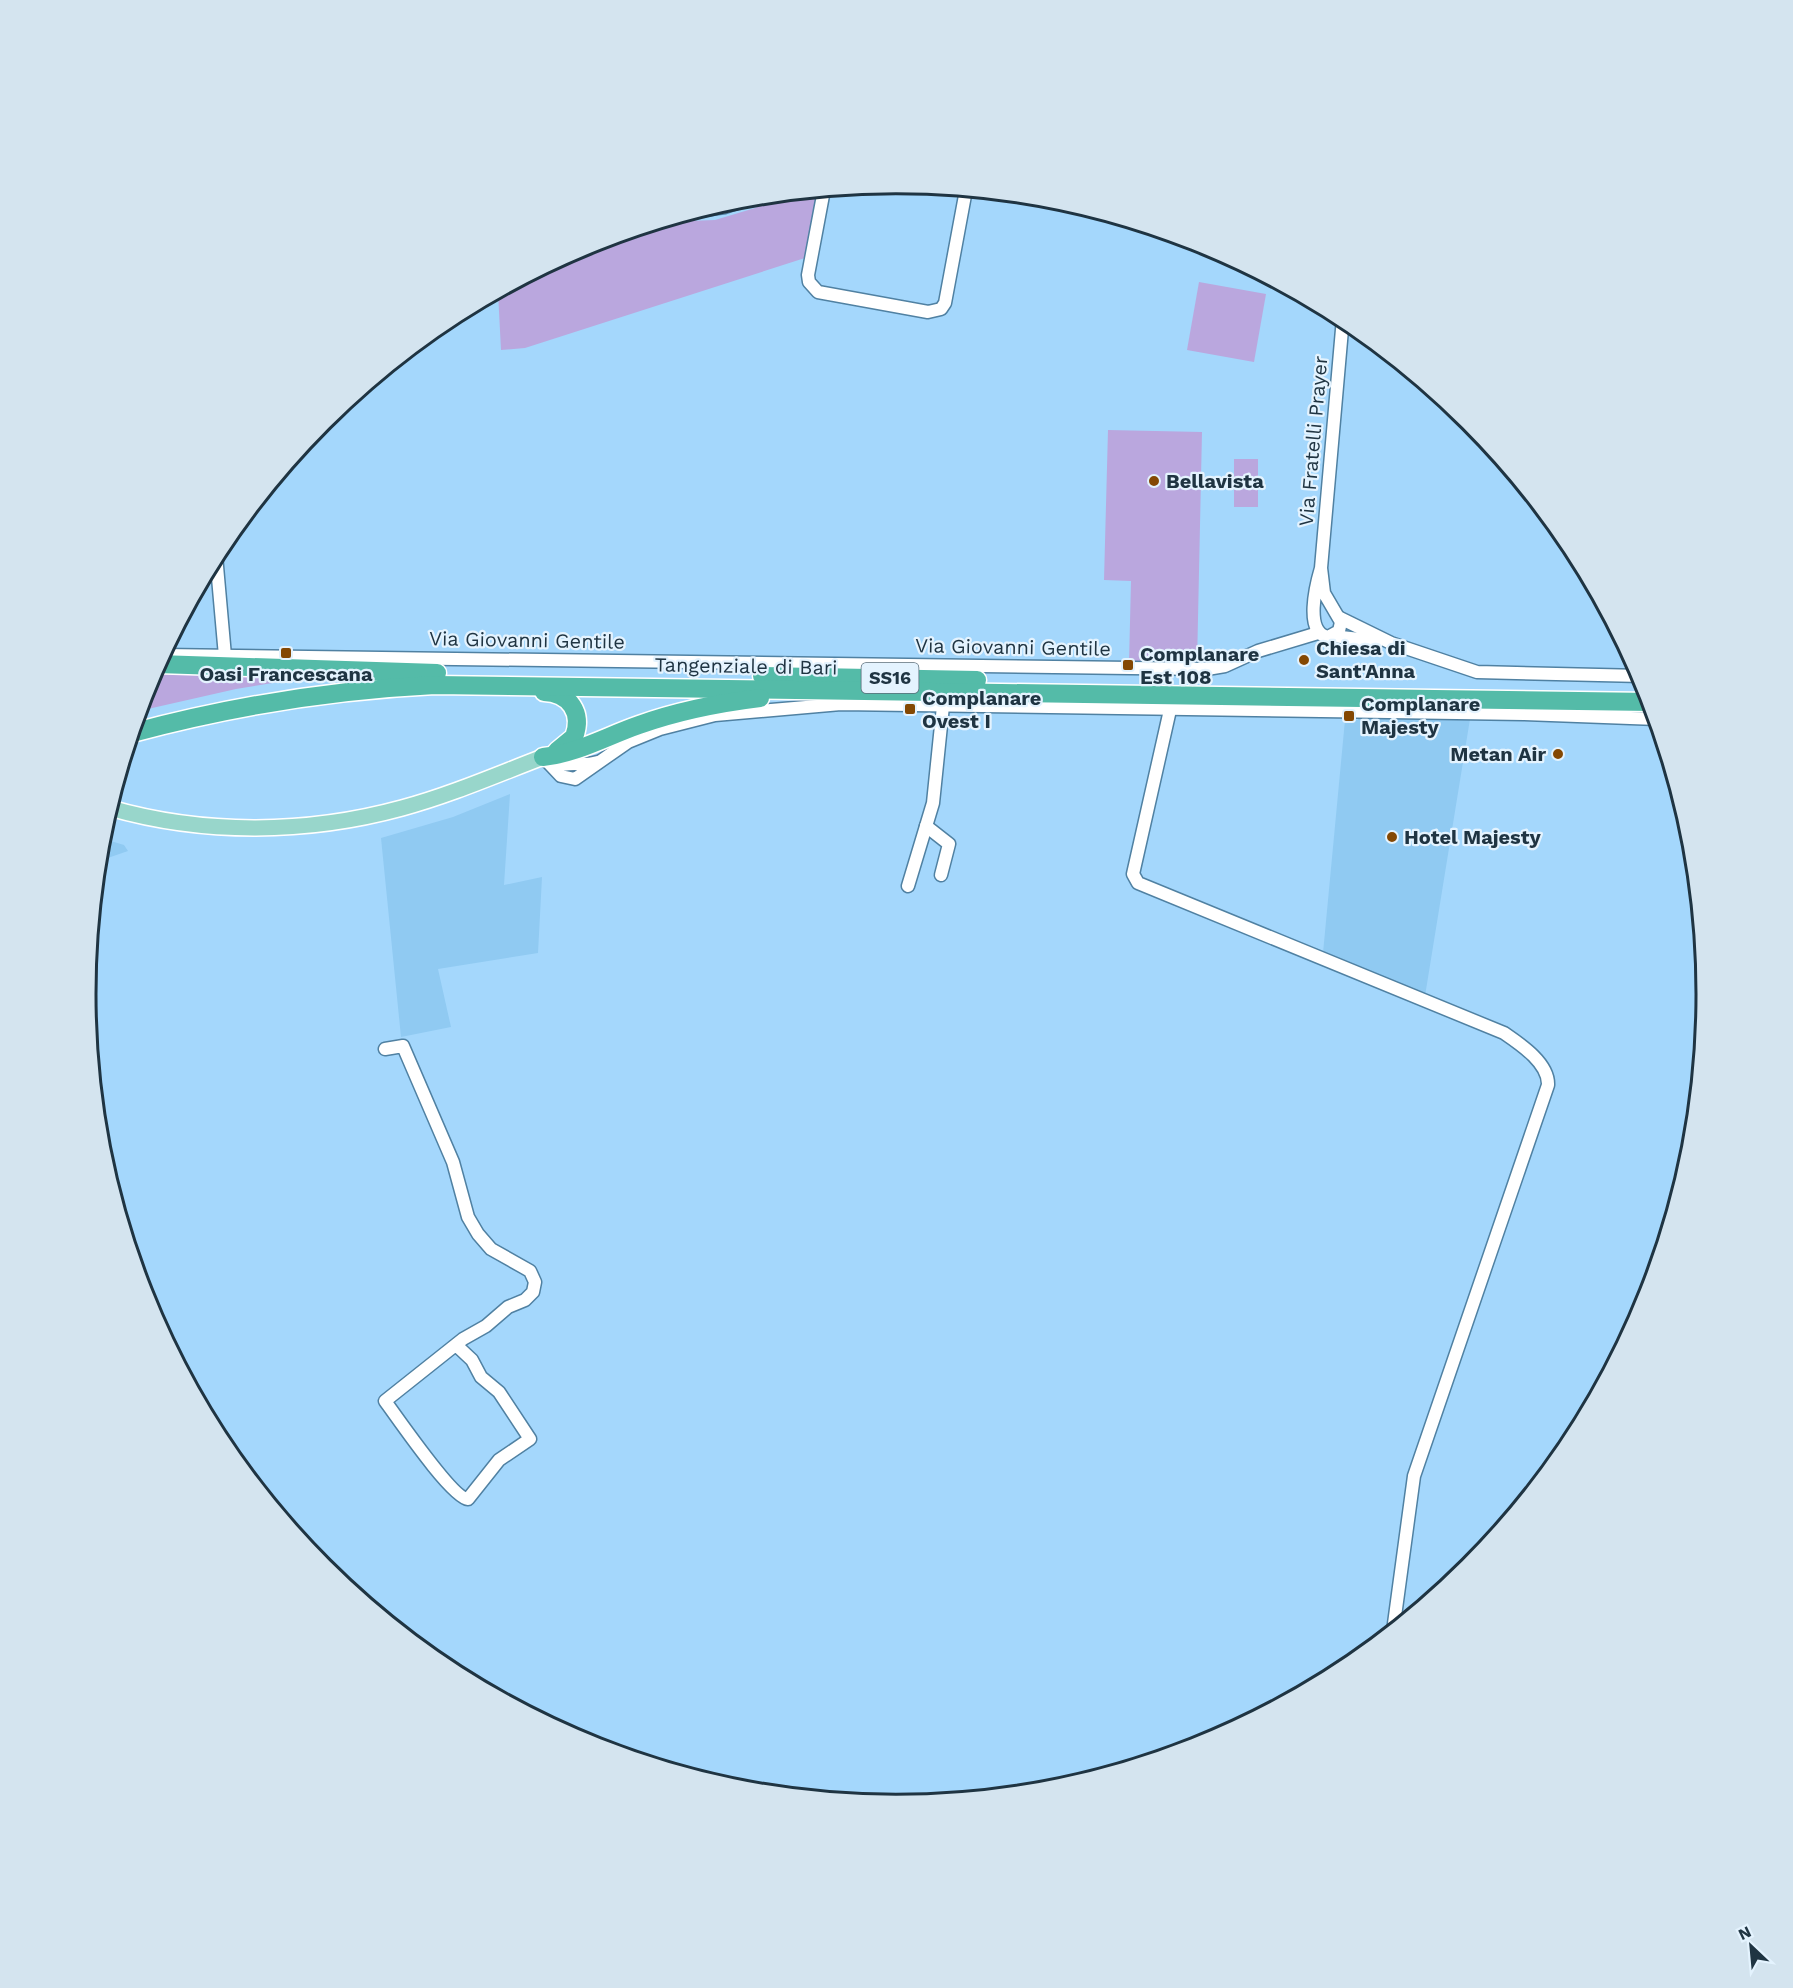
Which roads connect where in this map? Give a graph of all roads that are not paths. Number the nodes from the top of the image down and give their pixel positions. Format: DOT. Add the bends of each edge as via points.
graph roads {
  1 [pos="823,197"];
  2 [pos="965,197"];
  3 [pos="1342,329"];
  4 [pos="1321,568"];
  5 [pos="217,571"];
  6 [pos="1337,615"];
  7 [pos="1315,619"];
  8 [pos="1318,633"];
  9 [pos="1332,636"];
  10 [pos="1390,643"];
  11 [pos="172,655"];
  12 [pos="225,656"];
  13 [pos="168,664"];
  14 [pos="437,673"];
  15 [pos="1630,676"];
  16 [pos="480,684"];
  17 [pos="818,690"];
  18 [pos="1637,690"];
  19 [pos="1641,702"];
  20 [pos="943,706"];
  21 [pos="1170,710"];
  22 [pos="145,718"];
  23 [pos="1648,719"];
  24 [pos="140,731"];
  25 [pos="548,762"];
  26 [pos="118,810"];
  27 [pos="926,826"];
  28 [pos="941,875"];
  29 [pos="908,886"];
  30 [pos="385,1049"];
  31 [pos="456,1345"];
  32 [pos="1394,1620"];
  1 -- 2 [label="street" via="808,275 813,288 928,312 941,309 945,303"];
  3 -- 4 [label="street, Via Fratelli Prayer"];
  4 -- 6 [label="street" via="1324,593"];
  4 -- 7 [label="street"];
  5 -- 12 [label="street"];
  6 -- 7 [label="street" via="1326,610"];
  6 -- 9 [label="street" via="1341,627"];
  6 -- 10 [label="street"];
  7 -- 8 [label="street"];
  8 -- 9 [label="street"];
  8 -- 12 [label="street, Via Giovanni Gentile" via="1207,669"];
  9 -- 10 [label="street"];
  10 -- 15 [label="street" via="1477,672"];
  11 -- 12 [label="street, Via Giovanni Gentile"];
  13 -- 14 [label="highway"];
  14 -- 18 [label="highway, Tangenziale di Bari / SS16"];
  14 -- 22 [label="highway, Tangenziale di Bari / SS16" via="314,683"];
  16 -- 17 [label="highway, Tangenziale di Bari / SS16"];
  16 -- 24 [label="highway, Tangenziale di Bari / SS16" via="328,693 194,716"];
  16 -- 25 [label="highway" via="497,691 559,694 573,705 578,721 574,737"];
  17 -- 19 [label="highway, Tangenziale di Bari / SS16"];
  17 -- 25 [label="highway, SS16" via="806,696 755,698 681,712 640,724"];
  20 -- 21 [label="street"];
  20 -- 25 [label="street" via="841,704 715,715 628,742 575,779 561,776"];
  20 -- 27 [label="street" via="933,803"];
  21 -- 23 [label="street"];
  21 -- 32 [label="street" via="1133,874 1138,883 1504,1033 1527,1051 1549,1077 1414,1476"];
  25 -- 26 [label="main road" via="413,805 328,824 232,828"];
  27 -- 28 [label="street" via="949,844"];
  27 -- 29 [label="street"];
  30 -- 31 [label="street" via="403,1046 453,1161 468,1217 478,1234 491,1249 530,1271 535,1282 533,1292 525,1300 508,1306"];
  31 -- 31 [label="street" via="385,1401 440,1475 459,1496 468,1499 499,1460 530,1439 499,1392 481,1377 472,1360"];
}
